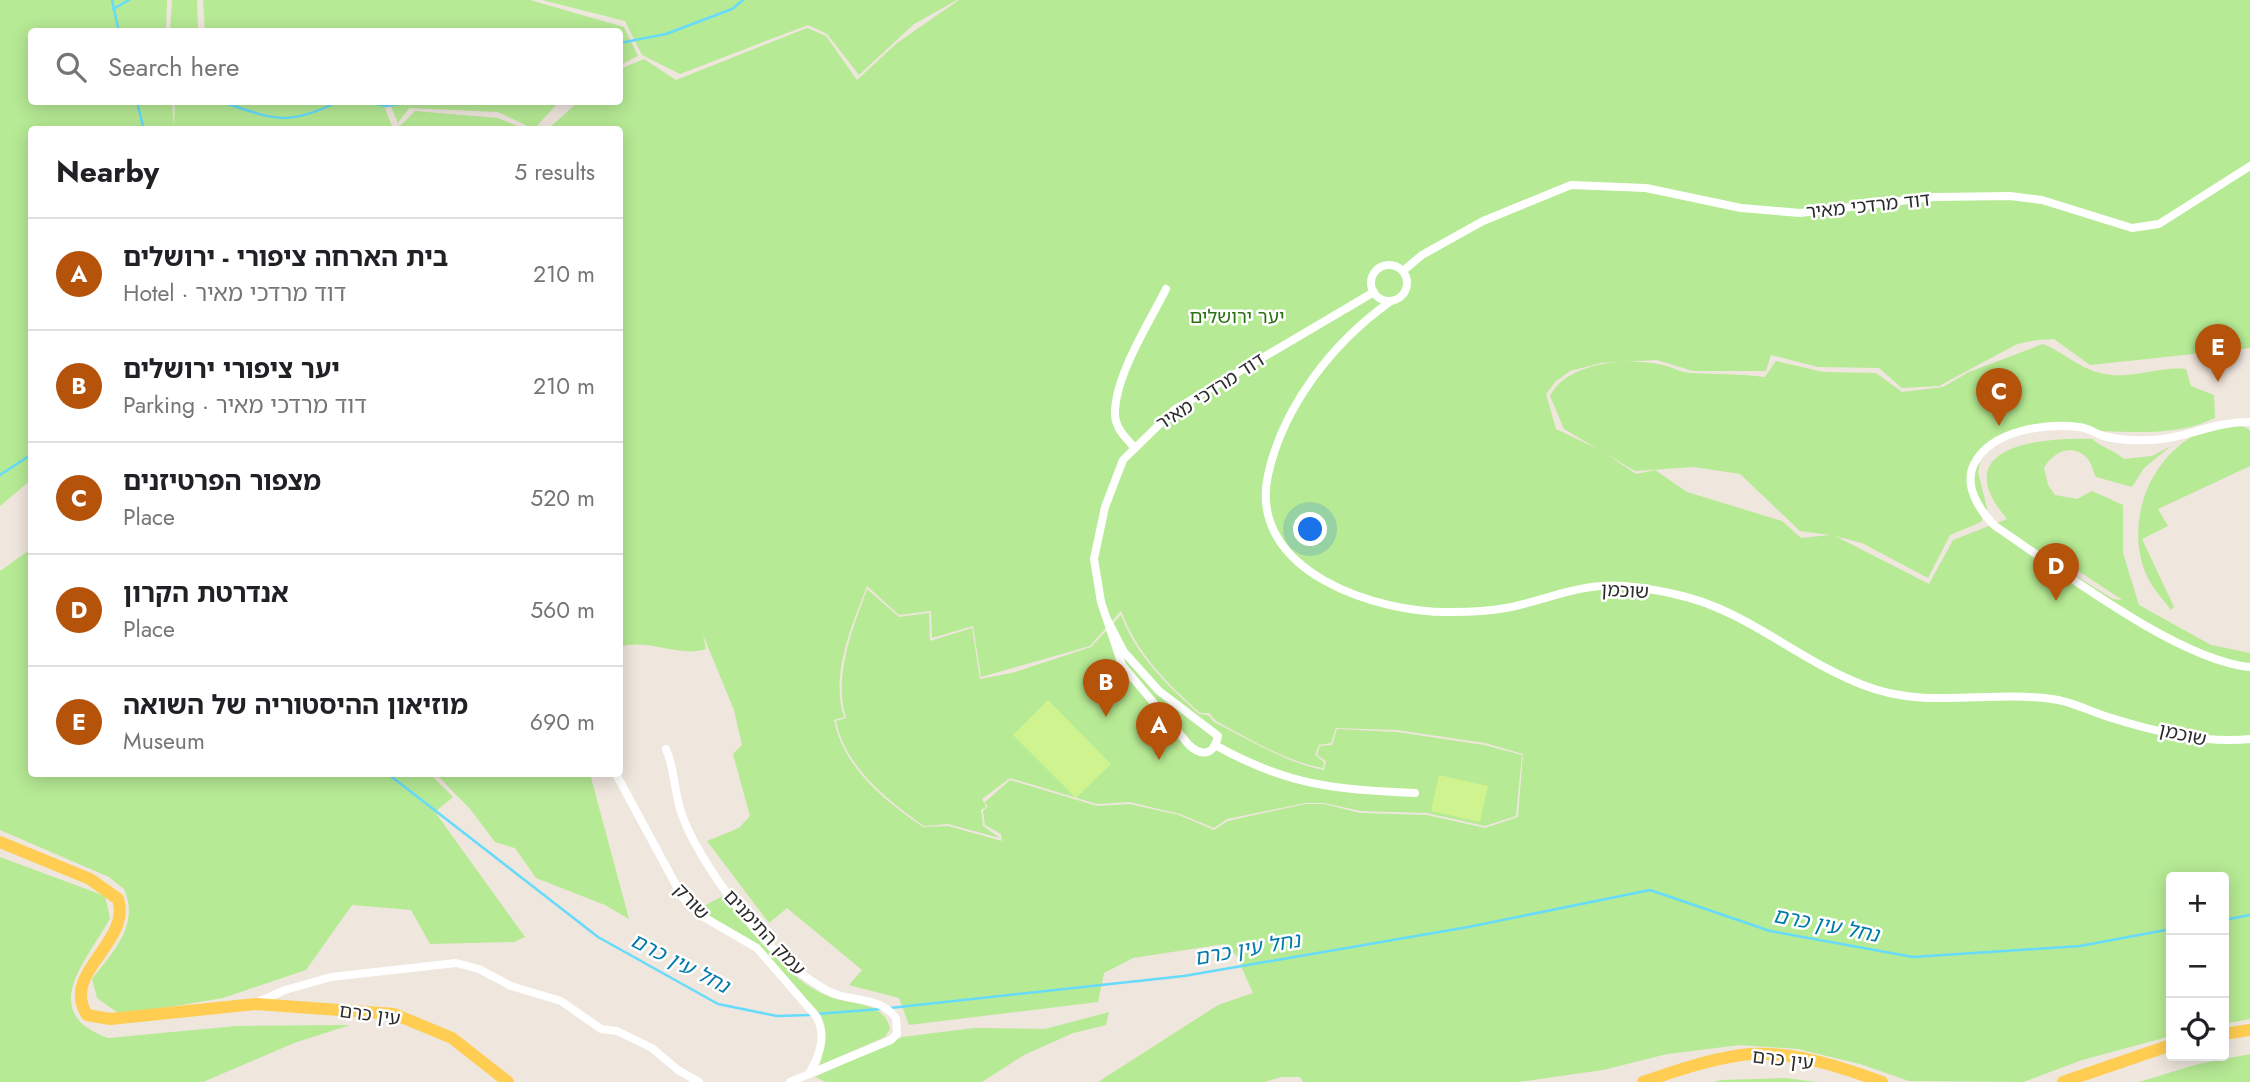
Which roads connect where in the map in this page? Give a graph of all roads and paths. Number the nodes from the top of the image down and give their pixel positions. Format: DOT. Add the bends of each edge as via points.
graph roads {
  1 [pos="2250,166"];
  2 [pos="1403,271"];
  3 [pos="1166,289"];
  4 [pos="1374,292"];
  5 [pos="1391,301"];
  6 [pos="2250,422"];
  7 [pos="1134,447"];
  8 [pos="1106,618"];
  9 [pos="2250,667"];
  10 [pos="2250,739"];
  11 [pos="1215,745"];
  12 [pos="666,749"];
  13 [pos="618,777"];
  14 [pos="1415,793"];
  15 [pos="0,842"];
  16 [pos="256,1004"];
  17 [pos="2250,1030"];
  18 [pos="2229,1033"];
  19 [pos="2166,1047"];
  20 [pos="809,1074"];
  21 [pos="508,1082"];
  22 [pos="699,1082"];
  23 [pos="790,1082"];
  24 [pos="1643,1082"];
  25 [pos="1882,1082"];
  26 [pos="2063,1082"];
  1 -- 2 [label="street, דוד מרדכי מאיר" via="2159,224 2142,228 2042,200 2010,196 1934,197 1800,213 1741,208 1646,188 1571,185 1483,221"];
  2 -- 4 [label="street" via="1393,266 1377,270 1371,281"];
  2 -- 5 [label="street" via="1407,287 1401,297"];
  3 -- 7 [label="street" via="1119,388 1115,416 1120,432"];
  4 -- 5 [label="street"];
  4 -- 7 [label="street, דוד מרדכי מאיר" via="1174,410"];
  5 -- 10 [label="street, שוכמן" via="1325,363 1275,443 1267,481 1273,530 1296,562 1325,581 1386,603 1448,612 1505,608 1601,586 1674,594 1726,610 1806,659 1884,692 1929,700 2054,699 2109,717 2220,742"];
  6 -- 9 [label="street" via="2225,422 2155,440 2111,438 2076,426 2032,430 1987,447 1971,477 1981,510 1995,526 2166,636 2209,656"];
  7 -- 8 [label="street, דוד מרדכי מאיר" via="1114,481 1098,530 1095,580"];
  8 -- 11 [label="street, דוד מרדכי מאיר" via="1124,652 1159,691 1219,736"];
  8 -- 11 [label="street, דוד מרדכי מאיר" via="1122,665 1189,745 1198,754"];
  11 -- 14 [label="street" via="1250,765 1301,783"];
  12 -- 20 [label="street, עמק התימנים" via="693,844 752,923 795,970 817,985 835,994 881,1004 896,1018 897,1034 891,1040"];
  13 -- 20 [label="street, שורק" via="683,898 700,915 757,948 816,1016 822,1038"];
  15 -- 16 [label="main road, עין כרם" via="90,879 118,899 120,913 114,932 82,982 80,999 87,1014 110,1019"];
  16 -- 21 [label="main road, עין כרם" via="394,1014 452,1038"];
  16 -- 22 [label="street" via="331,977 456,963 561,1001 601,1029 617,1031 652,1048"];
  17 -- 18 [label="main road"];
  19 -- 26 [label="main road"];
  20 -- 23 [label="street, עמק התימנים"];
  24 -- 25 [label="main road, עין כרם" via="1742,1055 1785,1055"];
}
